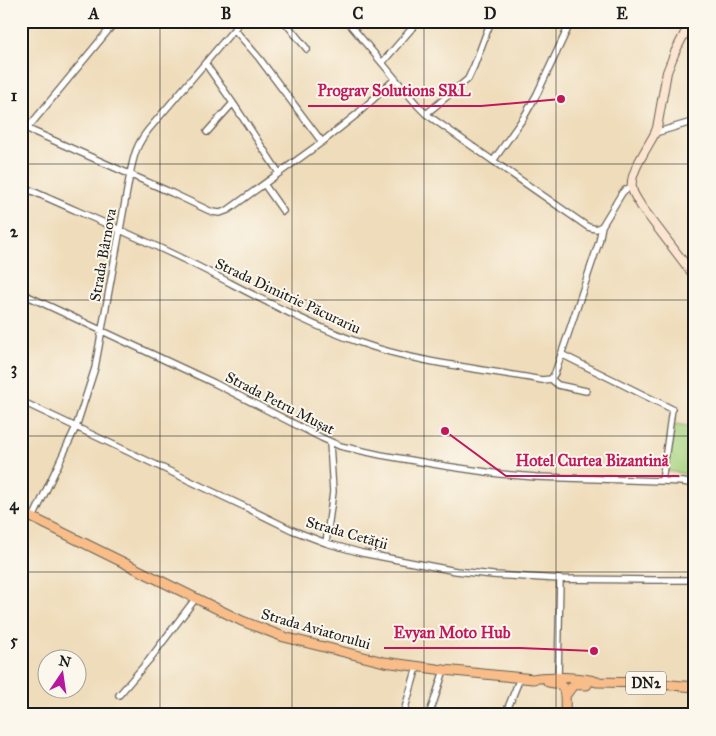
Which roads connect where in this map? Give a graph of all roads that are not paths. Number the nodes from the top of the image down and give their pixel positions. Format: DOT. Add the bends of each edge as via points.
graph roads {
  1 [pos="27,21"];
  2 [pos="116,21"];
  3 [pos="241,21"];
  4 [pos="284,21"];
  5 [pos="347,21"];
  6 [pos="417,21"];
  7 [pos="491,21"];
  8 [pos="569,21"];
  9 [pos="691,22"];
  10 [pos="234,29"];
  11 [pos="21,36"];
  12 [pos="308,49"];
  13 [pos="382,62"];
  14 [pos="205,64"];
  15 [pos="395,78"];
  16 [pos="233,103"];
  17 [pos="426,114"];
  18 [pos="695,121"];
  19 [pos="21,126"];
  20 [pos="28,129"];
  21 [pos="207,132"];
  22 [pos="655,133"];
  23 [pos="322,142"];
  24 [pos="493,161"];
  25 [pos="279,173"];
  26 [pos="130,174"];
  27 [pos="264,184"];
  28 [pos="21,186"];
  29 [pos="631,187"];
  30 [pos="283,211"];
  31 [pos="602,226"];
  32 [pos="120,230"];
  33 [pos="695,277"];
  34 [pos="21,293"];
  35 [pos="102,332"];
  36 [pos="561,354"];
  37 [pos="551,379"];
  38 [pos="586,391"];
  39 [pos="21,401"];
  40 [pos="76,427"];
  41 [pos="330,443"];
  42 [pos="662,480"];
  43 [pos="695,484"];
  44 [pos="21,512"];
  45 [pos="33,518"];
  46 [pos="326,543"];
  47 [pos="560,579"];
  48 [pos="695,580"];
  49 [pos="196,598"];
  50 [pos="417,667"];
  51 [pos="444,670"];
  52 [pos="520,678"];
  53 [pos="558,678"];
  54 [pos="533,679"];
  55 [pos="597,682"];
  56 [pos="695,687"];
  57 [pos="119,696"];
  58 [pos="565,696"];
  59 [pos="403,715"];
  60 [pos="429,715"];
  61 [pos="505,715"];
  62 [pos="565,715"];
  1 -- 11 [label="street"];
  2 -- 20 [label="street"];
  3 -- 10 [label="street, Strada Bârnova"];
  4 -- 12 [label="street"];
  5 -- 13 [label="street"];
  6 -- 13 [label="street"];
  7 -- 17 [label="street" via="468,79"];
  8 -- 24 [label="street" via="538,94"];
  9 -- 22 [label="main road" via="667,72"];
  10 -- 14 [label="street, Strada Bârnova"];
  10 -- 23 [label="street"];
  13 -- 15 [label="street"];
  14 -- 16 [label="street"];
  14 -- 26 [label="street, Strada Bârnova" via="140,140"];
  15 -- 17 [label="street"];
  15 -- 23 [label="street"];
  16 -- 21 [label="street"];
  16 -- 25 [label="street"];
  17 -- 24 [label="street"];
  18 -- 22 [label="street"];
  19 -- 20 [label="street"];
  20 -- 26 [label="street"];
  22 -- 29 [label="main road" via="635,171"];
  23 -- 25 [label="street"];
  24 -- 31 [label="street" via="588,227 596,229"];
  25 -- 27 [label="street"];
  26 -- 27 [label="street" via="217,213 228,210"];
  26 -- 32 [label="street, Strada Bârnova"];
  27 -- 30 [label="street"];
  28 -- 32 [label="street, Strada Dimitrie Păcurariu"];
  29 -- 31 [label="street" via="622,193"];
  29 -- 33 [label="main road" via="641,206"];
  31 -- 36 [label="street"];
  32 -- 35 [label="street, Strada Bârnova"];
  32 -- 37 [label="street, Strada Dimitrie Păcurariu" via="362,344 450,364"];
  34 -- 35 [label="street, Strada Petru Mușat"];
  35 -- 40 [label="street, Strada Bârnova" via="95,368"];
  35 -- 41 [label="street, Strada Petru Mușat" via="214,383"];
  36 -- 37 [label="street"];
  36 -- 42 [label="street" via="672,409"];
  37 -- 38 [label="street, Strada Dimitrie Păcurariu" via="558,385"];
  39 -- 40 [label="street, Strada Cetății"];
  40 -- 45 [label="street, Strada Bârnova"];
  40 -- 46 [label="street, Strada Cetății" via="292,530"];
  41 -- 42 [label="street, Strada Petru Mușat" via="381,455 500,474"];
  41 -- 46 [label="street" via="333,492"];
  42 -- 43 [label="street, Strada Petru Mușat"];
  44 -- 45 [label="main road, Strada Aviatorului"];
  45 -- 49 [label="main road, Strada Aviatorului"];
  46 -- 47 [label="street, Strada Cetății" via="456,571"];
  47 -- 48 [label="street, Strada Cetății"];
  47 -- 53 [label="street"];
  49 -- 50 [label="main road, Strada Aviatorului" via="284,637"];
  49 -- 57 [label="street"];
  50 -- 51 [label="main road, Strada Aviatorului"];
  50 -- 59 [label="street"];
  51 -- 52 [label="main road, Strada Aviatorului"];
  51 -- 60 [label="street"];
  52 -- 54 [label="main road, Strada Aviatorului"];
  52 -- 61 [label="street"];
  53 -- 54 [label="main road, Strada Aviatorului"];
  53 -- 55 [label="main road, Strada Aviatorului"];
  54 -- 58 [label="main road" via="558,684"];
  55 -- 56 [label="main road, DN2"];
  55 -- 58 [label="main road, DN2" via="592,685 576,684"];
  58 -- 62 [label="main road"];
}
